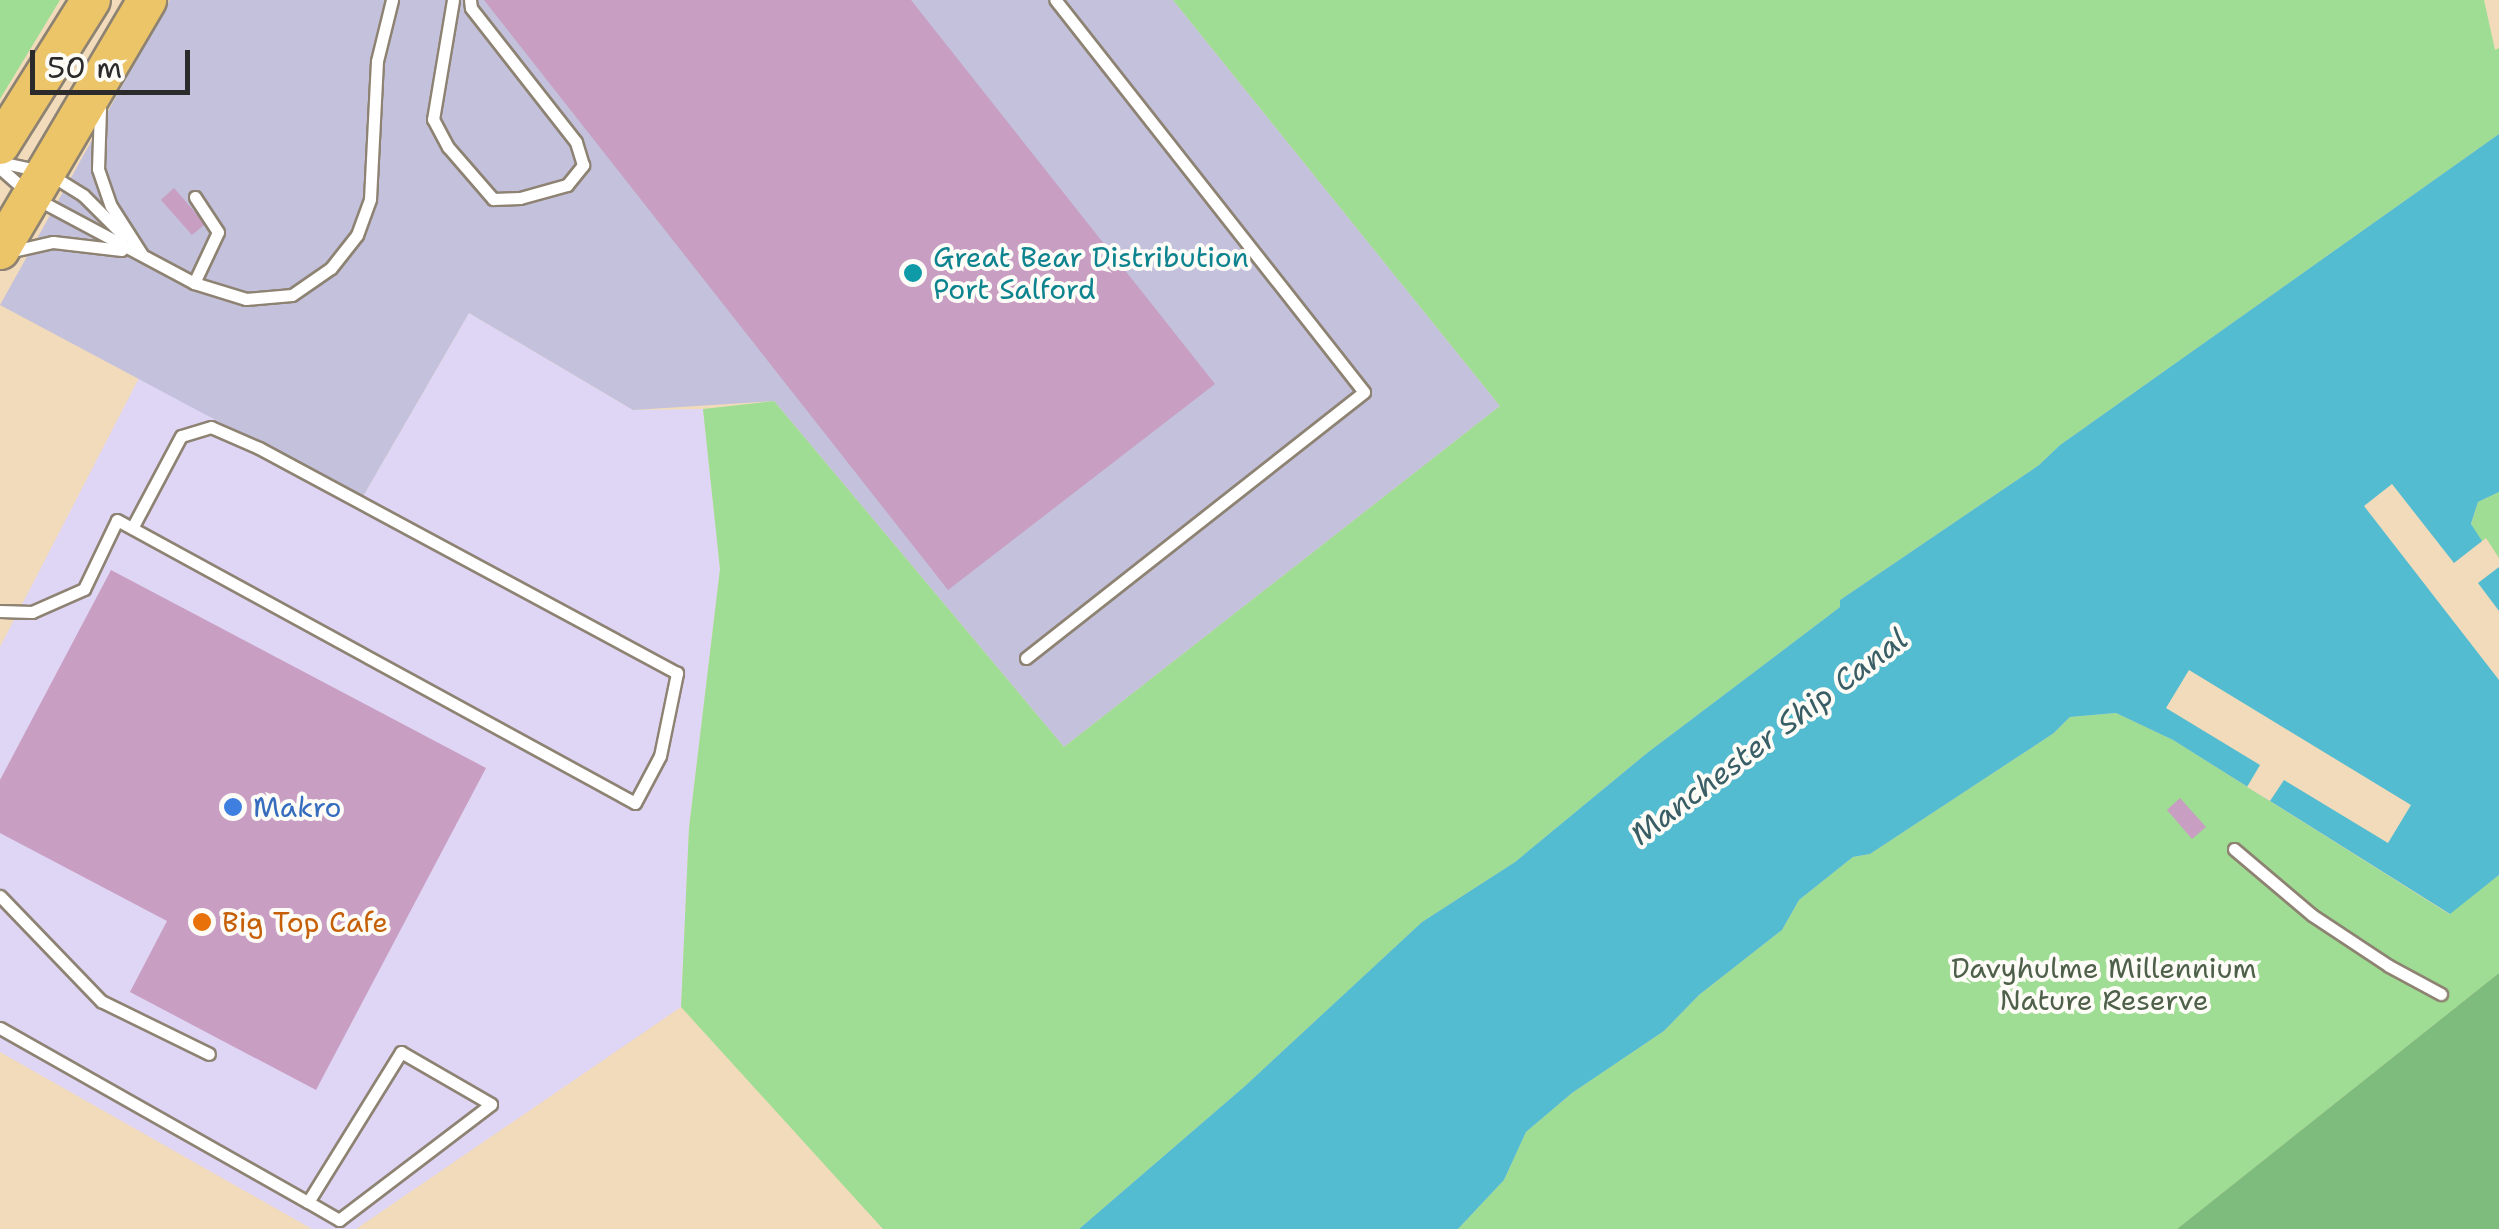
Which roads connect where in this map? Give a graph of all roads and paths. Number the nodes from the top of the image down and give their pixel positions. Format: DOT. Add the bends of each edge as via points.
graph roads {
  1 [pos="91,0"];
  2 [pos="147,0"];
  3 [pos="392,0"];
  4 [pos="453,0"];
  5 [pos="470,0"];
  6 [pos="1055,0"];
  7 [pos="112,60"];
  8 [pos="0,146"];
  9 [pos="0,165"];
  10 [pos="40,185"];
  11 [pos="195,197"];
  12 [pos="0,250"];
  13 [pos="142,253"];
  14 [pos="0,260"];
  15 [pos="194,283"];
  16 [pos="132,528"];
  17 [pos="0,611"];
  18 [pos="1026,658"];
  19 [pos="2234,849"];
  20 [pos="0,896"];
  21 [pos="2442,994"];
  22 [pos="0,1028"];
  23 [pos="210,1054"];
  24 [pos="308,1202"];
  1 -- 8 [label="highway"];
  2 -- 7 [label="highway"];
  3 -- 15 [label="lane" via="377,60 370,200 357,236 331,268 292,295 246,299"];
  4 -- 5 [label="lane" via="433,119 448,147 492,199 567,185 583,164 576,142"];
  6 -- 18 [label="lane" via="1364,392"];
  7 -- 10 [label="highway"];
  7 -- 13 [label="lane" via="96,156 111,206"];
  9 -- 10 [label="lane"];
  9 -- 10 [label="lane"];
  10 -- 12 [label="highway"];
  10 -- 13 [label="lane"];
  10 -- 13 [label="lane" via="84,195"];
  11 -- 15 [label="lane" via="218,232"];
  13 -- 14 [label="lane" via="53,242 25,246"];
  13 -- 15 [label="lane"];
  16 -- 16 [label="lane" via="635,803 660,756 677,673 211,427 181,436"];
  16 -- 17 [label="lane" via="117,520 84,589 32,612"];
  19 -- 21 [label="lane" via="2312,914"];
  20 -- 23 [label="lane" via="100,1001"];
  22 -- 24 [label="lane"];
  24 -- 24 [label="lane" via="338,1220 490,1104 402,1052"];
}
